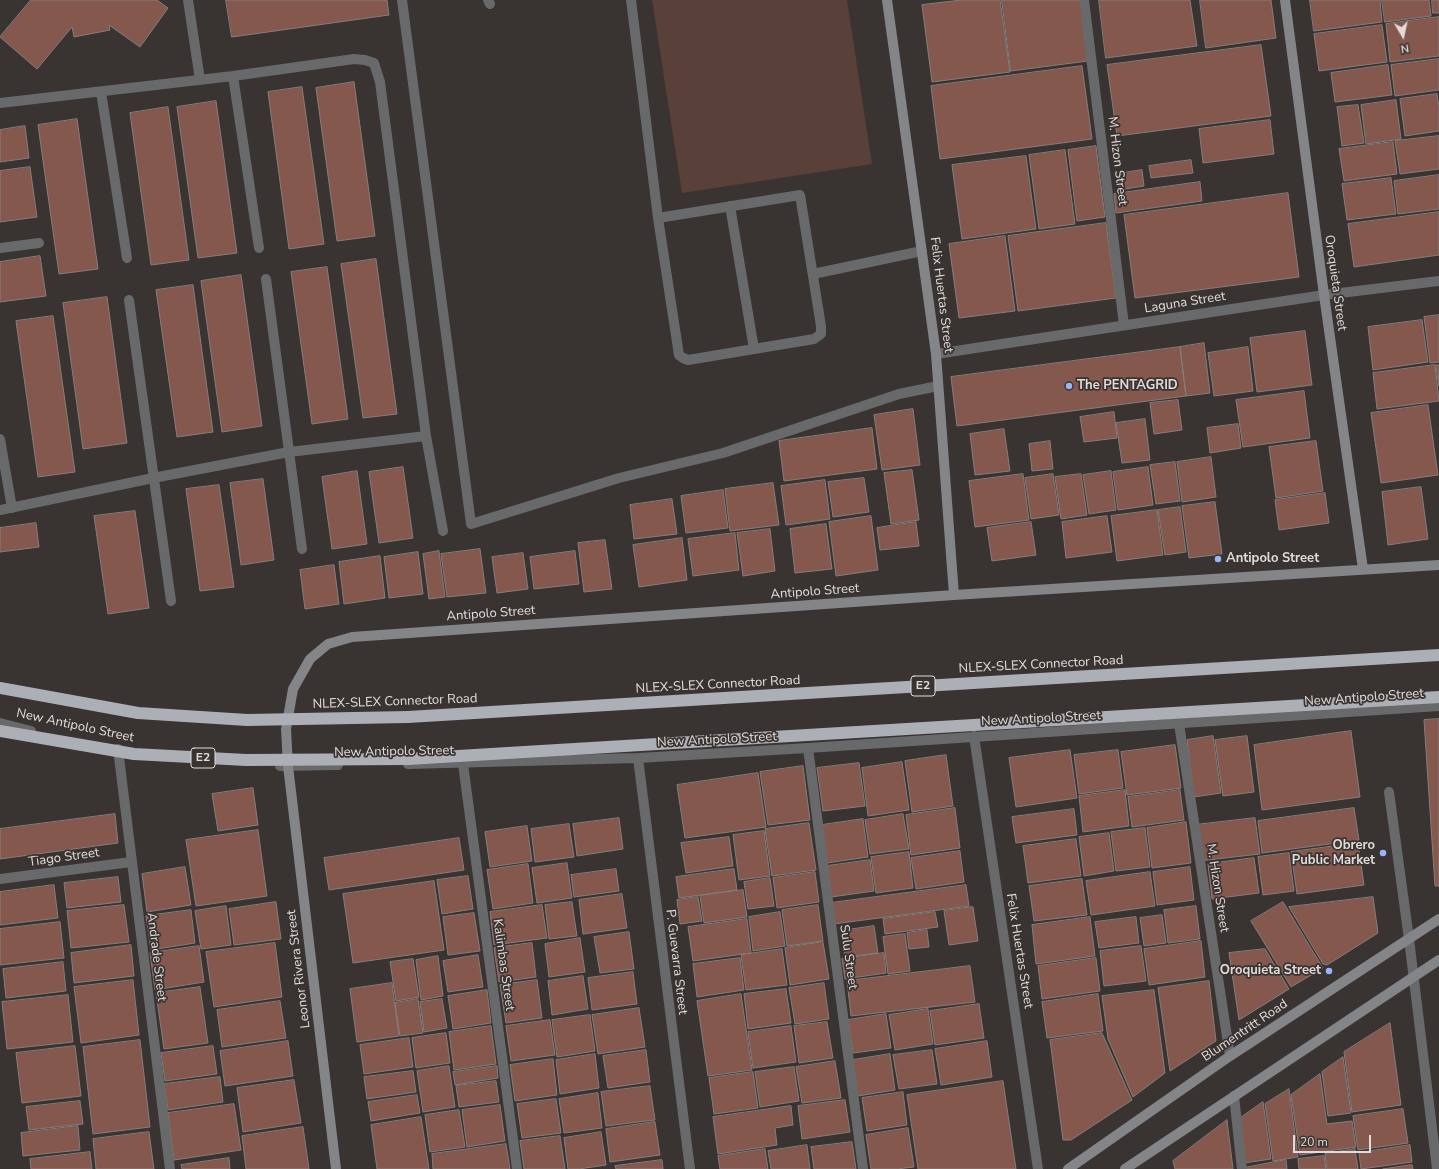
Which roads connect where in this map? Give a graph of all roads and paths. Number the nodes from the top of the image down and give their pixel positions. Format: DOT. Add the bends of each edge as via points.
graph roads {
  1 [pos="188,0"];
  2 [pos="402,0"];
  3 [pos="631,0"];
  4 [pos="887,0"];
  5 [pos="1084,0"];
  6 [pos="1285,0"];
  7 [pos="233,76"];
  8 [pos="200,80"];
  9 [pos="101,92"];
  10 [pos="0,103"];
  11 [pos="730,206"];
  12 [pos="658,218"];
  13 [pos="39,243"];
  14 [pos="0,248"];
  15 [pos="259,248"];
  16 [pos="922,251"];
  17 [pos="128,258"];
  18 [pos="813,274"];
  19 [pos="266,279"];
  20 [pos="1439,281"];
  21 [pos="1324,295"];
  22 [pos="128,300"];
  23 [pos="1124,325"];
  24 [pos="754,349"];
  25 [pos="936,354"];
  26 [pos="938,386"];
  27 [pos="426,436"];
  28 [pos="0,439"];
  29 [pos="289,452"];
  30 [pos="153,478"];
  31 [pos="12,508"];
  32 [pos="0,510"];
  33 [pos="442,531"];
  34 [pos="302,548"];
  35 [pos="1439,565"];
  36 [pos="1363,569"];
  37 [pos="954,595"];
  38 [pos="171,601"];
  39 [pos="1439,655"];
  40 [pos="0,688"];
  41 [pos="1439,697"];
  42 [pos="1439,706"];
  43 [pos="0,723"];
  44 [pos="1179,724"];
  45 [pos="0,731"];
  46 [pos="974,736"];
  47 [pos="808,748"];
  48 [pos="118,749"];
  49 [pos="638,758"];
  50 [pos="463,764"];
  51 [pos="288,766"];
  52 [pos="1390,792"];
  53 [pos="131,862"];
  54 [pos="0,879"];
  55 [pos="1439,919"];
  56 [pos="1409,939"];
  57 [pos="1439,960"];
  58 [pos="1414,977"];
  59 [pos="1230,1056"];
  60 [pos="1234,1096"];
  61 [pos="170,1169"];
  62 [pos="336,1169"];
  63 [pos="517,1169"];
  64 [pos="690,1169"];
  65 [pos="863,1169"];
  66 [pos="1038,1169"];
  67 [pos="1068,1169"];
  68 [pos="1125,1169"];
  69 [pos="1242,1169"];
  70 [pos="1437,1169"];
  1 -- 8 [label="street"];
  2 -- 26 [label="street" via="471,524 618,478 723,453 899,394"];
  3 -- 12 [label="street"];
  4 -- 16 [label="street, Felix Huertas Street"];
  5 -- 23 [label="street, M. Hizon Street"];
  6 -- 21 [label="street, Oroquieta Street"];
  7 -- 8 [label="street"];
  7 -- 15 [label="street"];
  7 -- 27 [label="street" via="354,59 374,63 380,82"];
  8 -- 9 [label="street"];
  9 -- 10 [label="street"];
  9 -- 17 [label="street"];
  11 -- 12 [label="street"];
  11 -- 18 [label="street" via="800,195"];
  11 -- 24 [label="street"];
  12 -- 24 [label="street" via="679,355 688,360"];
  13 -- 14 [label="street"];
  16 -- 18 [label="street"];
  16 -- 25 [label="street, Felix Huertas Street"];
  18 -- 24 [label="street" via="822,326 820,334 814,339"];
  19 -- 29 [label="street"];
  20 -- 21 [label="street, Laguna Street"];
  21 -- 23 [label="street, Laguna Street"];
  21 -- 36 [label="street, Oroquieta Street"];
  22 -- 30 [label="street"];
  23 -- 25 [label="street, Laguna Street"];
  25 -- 26 [label="street, Felix Huertas Street"];
  26 -- 37 [label="street, Felix Huertas Street"];
  27 -- 29 [label="street"];
  27 -- 33 [label="street"];
  28 -- 31 [label="street"];
  29 -- 30 [label="street"];
  29 -- 34 [label="street"];
  30 -- 31 [label="street"];
  30 -- 38 [label="street"];
  31 -- 32 [label="street"];
  35 -- 36 [label="street, Antipolo Street"];
  36 -- 37 [label="street, Antipolo Street"];
  37 -- 51 [label="street, Antipolo Street" via="352,637 328,644 310,659 293,689 286,730"];
  39 -- 40 [label="highway, NLEX-SLEX Connector Road / E2, bridge" via="408,717 247,720 138,713"];
  41 -- 45 [label="highway, E2, bridge" via="408,759 246,760 134,754"];
  42 -- 44 [label="street, New Antipolo Street"];
  43 -- 48 [label="street, New Antipolo Street"];
  44 -- 46 [label="street, New Antipolo Street"];
  44 -- 59 [label="street, M. Hizon Street"];
  46 -- 47 [label="street, New Antipolo Street"];
  46 -- 66 [label="street, Felix Huertas Street"];
  47 -- 49 [label="street, New Antipolo Street"];
  47 -- 65 [label="street, Sulu Street"];
  48 -- 51 [label="street, New Antipolo Street" via="202,761"];
  48 -- 53 [label="street, Andrade Street"];
  49 -- 50 [label="street, New Antipolo Street"];
  49 -- 64 [label="street, P. Guevarra Street"];
  50 -- 51 [label="street, New Antipolo Street"];
  50 -- 63 [label="street, Kalimbas Street"];
  51 -- 62 [label="street, Leonor Rivera Street"];
  52 -- 56 [label="street"];
  53 -- 54 [label="street, Tiago Street"];
  53 -- 61 [label="street, Andrade Street"];
  55 -- 56 [label="street, Blumentritt Road"];
  56 -- 58 [label="street"];
  56 -- 59 [label="street, Blumentritt Road"];
  57 -- 58 [label="street"];
  58 -- 60 [label="street"];
  58 -- 70 [label="street"];
  59 -- 67 [label="street, Blumentritt Road"];
  60 -- 68 [label="street"];
  60 -- 69 [label="street"];
}
